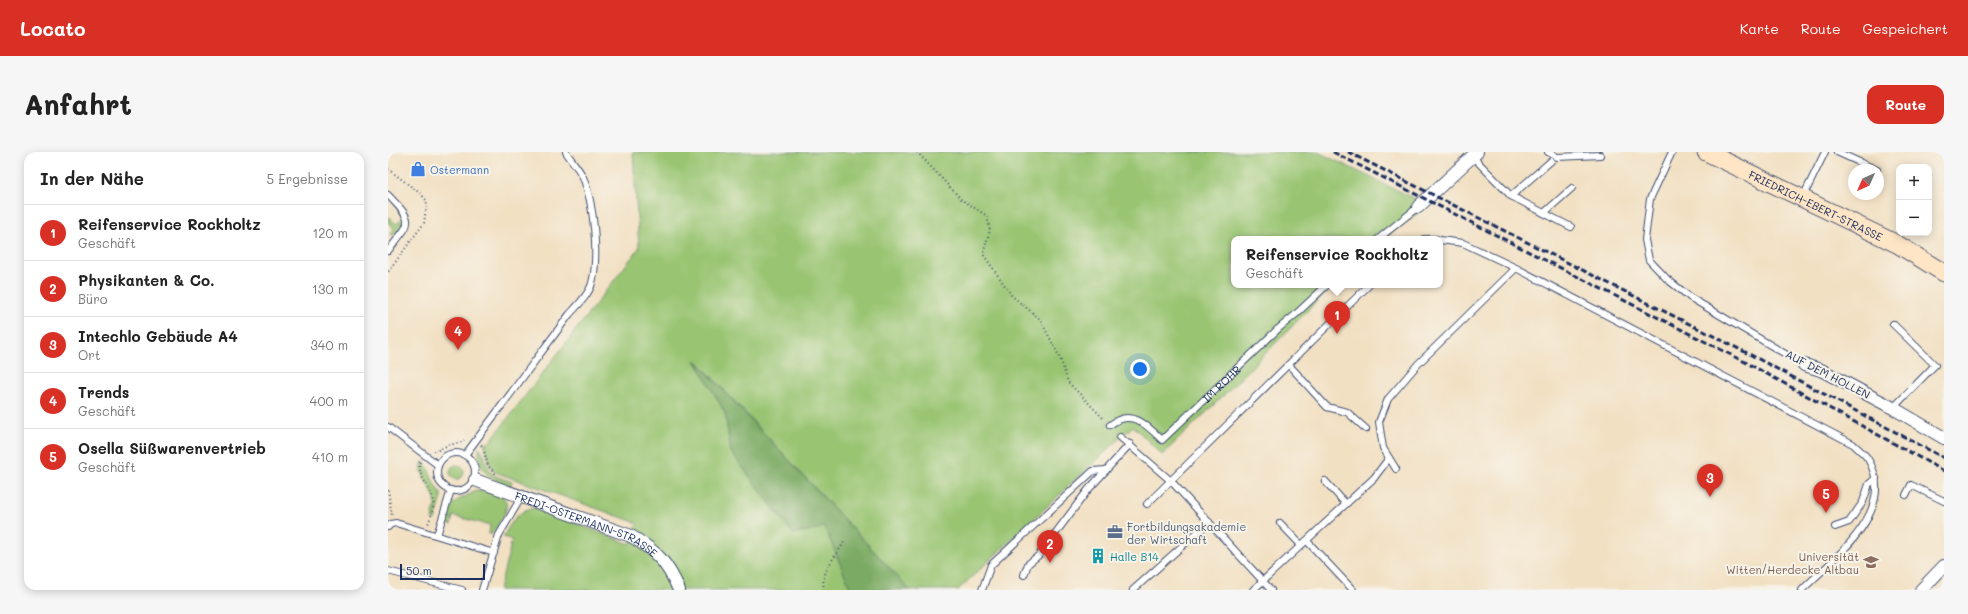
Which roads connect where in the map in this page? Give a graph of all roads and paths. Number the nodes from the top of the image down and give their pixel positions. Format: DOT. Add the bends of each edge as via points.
graph roads {
  1 [pos="566,152"];
  2 [pos="917,152"];
  3 [pos="1548,152"];
  4 [pos="1672,152"];
  5 [pos="1707,152"];
  6 [pos="1825,152"];
  7 [pos="1837,152"];
  8 [pos="1475,154"];
  9 [pos="1600,155"];
  10 [pos="1551,161"];
  11 [pos="1864,164"];
  12 [pos="1572,188"];
  13 [pos="388,195"];
  14 [pos="1511,196"];
  15 [pos="1802,198"];
  16 [pos="1418,207"];
  17 [pos="1544,213"];
  18 [pos="1571,227"];
  19 [pos="1382,236"];
  20 [pos="1443,240"];
  21 [pos="388,251"];
  22 [pos="1516,268"];
  23 [pos="1944,273"];
  24 [pos="1324,288"];
  25 [pos="1366,288"];
  26 [pos="1893,324"];
  27 [pos="1288,365"];
  28 [pos="1804,365"];
  29 [pos="1893,408"];
  30 [pos="1110,425"];
  31 [pos="388,427"];
  32 [pos="1366,429"];
  33 [pos="1120,437"];
  34 [pos="1944,438"];
  35 [pos="474,441"];
  36 [pos="1130,444"];
  37 [pos="424,455"];
  38 [pos="466,455"];
  39 [pos="1389,458"];
  40 [pos="438,465"];
  41 [pos="1396,469"];
  42 [pos="1106,470"];
  43 [pos="500,476"];
  44 [pos="1876,478"];
  45 [pos="474,480"];
  46 [pos="1171,481"];
  47 [pos="1325,481"];
  48 [pos="388,490"];
  49 [pos="451,490"];
  50 [pos="1906,495"];
  51 [pos="522,496"];
  52 [pos="1944,501"];
  53 [pos="1147,504"];
  54 [pos="1346,504"];
  55 [pos="1209,522"];
  56 [pos="1280,523"];
  57 [pos="390,525"];
  58 [pos="1835,527"];
  59 [pos="426,532"];
  60 [pos="437,535"];
  61 [pos="1307,541"];
  62 [pos="844,542"];
  63 [pos="1301,545"];
  64 [pos="494,553"];
  65 [pos="1944,566"];
  66 [pos="388,571"];
  67 [pos="1024,575"];
  68 [pos="1263,581"];
  69 [pos="462,590"];
  70 [pos="482,590"];
  71 [pos="679,590"];
  72 [pos="824,590"];
  73 [pos="982,590"];
  74 [pos="1133,590"];
  75 [pos="1253,590"];
  76 [pos="1271,590"];
  77 [pos="1353,590"];
  78 [pos="1802,590"];
  79 [pos="1921,590"];
  1 -- 35 [label="lane" via="583,177 592,208 595,248 592,284"];
  2 -- 30 [label="path" via="961,199 987,216 990,230 983,254 1012,296 1040,319 1060,358 1068,382"];
  3 -- 9 [label="lane" via="1557,158"];
  4 -- 28 [label="lane, AUF DEM HOLLEN" via="1650,199 1645,240 1649,260 1691,298"];
  5 -- 15 [label="street, FRIEDRICH-EBERT-STRASSE"];
  6 -- 15 [label="lane"];
  7 -- 11 [label="lane"];
  8 -- 14 [label="lane"];
  8 -- 16 [label="street"];
  10 -- 14 [label="lane"];
  12 -- 17 [label="lane"];
  13 -- 21 [label="lane" via="407,214 408,220 407,226"];
  14 -- 17 [label="lane"];
  15 -- 23 [label="street, FRIEDRICH-EBERT-STRASSE" via="1897,244"];
  16 -- 19 [label="lane"];
  17 -- 18 [label="lane"];
  20 -- 22 [label="lane" via="1464,242"];
  22 -- 39 [label="lane" via="1418,364 1388,399 1380,422 1383,448"];
  22 -- 44 [label="lane" via="1853,444 1868,459"];
  24 -- 30 [label="lane, IM ROHR" via="1162,440 1146,424 1127,417 1118,418"];
  25 -- 27 [label="lane"];
  26 -- 29 [label="lane" via="1935,364"];
  27 -- 32 [label="lane" via="1327,407 1347,412"];
  27 -- 46 [label="lane"];
  28 -- 29 [label="street, AUF DEM HOLLEN" via="1821,370"];
  29 -- 34 [label="street, AUF DEM HOLLEN"];
  31 -- 37 [label="lane"];
  33 -- 36 [label="lane"];
  35 -- 37 [label="path" via="467,437 461,443 446,446 438,451 429,449"];
  35 -- 38 [label="lane"];
  35 -- 43 [label="path" via="483,447 488,466"];
  36 -- 42 [label="lane"];
  36 -- 46 [label="lane"];
  37 -- 40 [label="lane"];
  37 -- 59 [label="path" via="419,467 434,506"];
  38 -- 40 [label="lane" via="450,454"];
  38 -- 45 [label="lane" via="476,468"];
  39 -- 41 [label="lane"];
  39 -- 54 [label="lane" via="1374,478"];
  40 -- 49 [label="lane" via="441,484"];
  42 -- 67 [label="lane" via="1039,554 1028,564"];
  42 -- 73 [label="lane" via="1092,471 991,565"];
  44 -- 58 [label="lane" via="1868,484 1863,502 1849,522"];
  44 -- 78 [label="lane" via="1876,500 1867,520 1853,540"];
  45 -- 49 [label="lane" via="465,489"];
  45 -- 51 [label="street, FREDI-OSTERMANN-STRASSE"];
  46 -- 53 [label="lane"];
  46 -- 55 [label="lane"];
  47 -- 54 [label="lane"];
  48 -- 57 [label="path"];
  49 -- 60 [label="lane"];
  50 -- 52 [label="lane" via="1911,485"];
  51 -- 64 [label="lane" via="499,535"];
  51 -- 71 [label="street, FREDI-OSTERMANN-STRASSE" via="637,539 662,560"];
  54 -- 61 [label="lane"];
  55 -- 68 [label="lane"];
  55 -- 74 [label="lane"];
  56 -- 63 [label="lane"];
  57 -- 59 [label="lane"];
  59 -- 60 [label="lane"];
  60 -- 64 [label="lane"];
  61 -- 63 [label="lane"];
  61 -- 77 [label="lane"];
  62 -- 72 [label="path" via="825,572 822,582"];
  63 -- 68 [label="lane"];
  64 -- 70 [label="lane"];
  65 -- 79 [label="street"];
  66 -- 69 [label="lane"];
  68 -- 75 [label="lane"];
  68 -- 76 [label="lane"];
}
